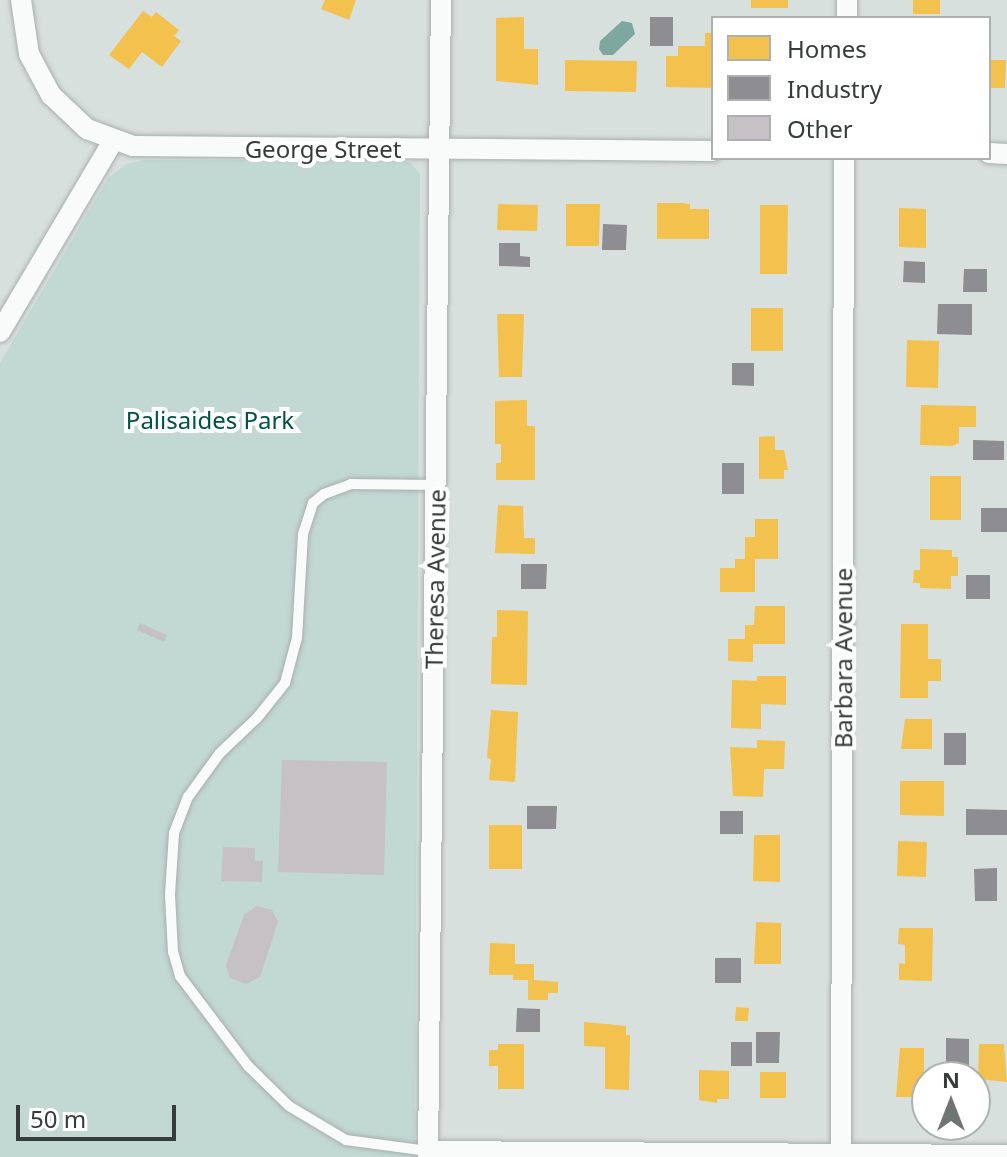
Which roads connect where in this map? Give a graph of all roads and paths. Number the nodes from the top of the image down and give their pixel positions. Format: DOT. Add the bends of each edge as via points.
graph roads {
  1 [pos="21,0"];
  2 [pos="441,0"];
  3 [pos="113,141"];
  4 [pos="439,150"];
  5 [pos="711,151"];
  6 [pos="844,160"];
  7 [pos="0,332"];
  8 [pos="436,485"];
  9 [pos="428,1154"];
  10 [pos="841,1155"];
  11 [pos="1007,1155"];
  1 -- 3 [label="street, George Street" via="29,54 51,95 87,129"];
  2 -- 4 [label="street, Theresa Avenue"];
  3 -- 4 [label="street, George Street" via="154,148"];
  3 -- 7 [label="street"];
  4 -- 5 [label="street, George Street"];
  4 -- 8 [label="street, Theresa Avenue"];
  6 -- 10 [label="street, Barbara Avenue"];
  8 -- 9 [label="street, Theresa Avenue"];
  8 -- 9 [label="lane" via="351,484 313,503 303,534 297,638 285,683 220,753 188,797 174,833 170,894 173,952 180,976 248,1066 289,1106 346,1140"];
  9 -- 10 [label="street"];
  10 -- 11 [label="street"];
}
